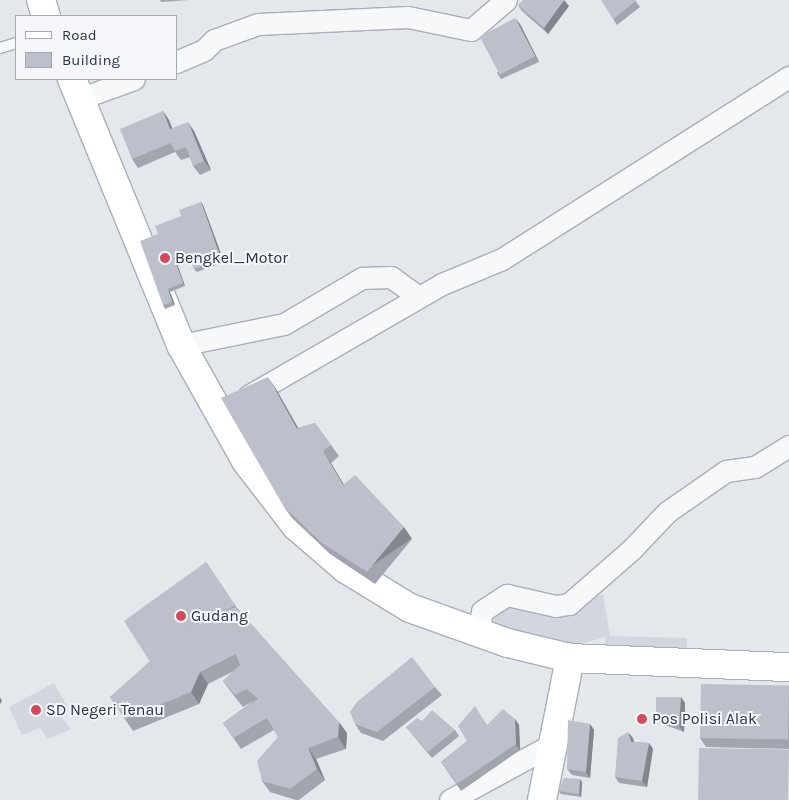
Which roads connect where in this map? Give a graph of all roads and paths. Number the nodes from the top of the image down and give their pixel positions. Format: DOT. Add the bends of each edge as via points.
graph roads {
  1 [pos="41,0"];
  2 [pos="506,0"];
  3 [pos="46,15"];
  4 [pos="15,42"];
  5 [pos="0,48"];
  6 [pos="178,61"];
  7 [pos="789,77"];
  8 [pos="128,80"];
  9 [pos="77,88"];
  10 [pos="419,297"];
  11 [pos="181,345"];
  12 [pos="220,414"];
  13 [pos="789,446"];
  14 [pos="478,632"];
  15 [pos="570,658"];
  16 [pos="789,667"];
  17 [pos="551,746"];
  18 [pos="450,800"];
  19 [pos="542,800"];
  1 -- 3 [label="main road"];
  2 -- 6 [label="street" via="471,30 408,17 258,24 214,40 204,50"];
  4 -- 5 [label="lane"];
  7 -- 10 [label="street" via="502,259"];
  8 -- 9 [label="street"];
  9 -- 11 [label="main road"];
  10 -- 11 [label="street" via="391,278 362,278 284,324"];
  10 -- 12 [label="street"];
  11 -- 12 [label="main road"];
  12 -- 14 [label="main road" via="246,461 274,499 325,554 410,608"];
  13 -- 14 [label="street" via="755,466 726,470 667,512 632,549 569,604 556,606 508,595 482,611"];
  14 -- 15 [label="main road"];
  15 -- 16 [label="main road"];
  15 -- 17 [label="main road"];
  17 -- 18 [label="street"];
  17 -- 19 [label="main road"];
}
